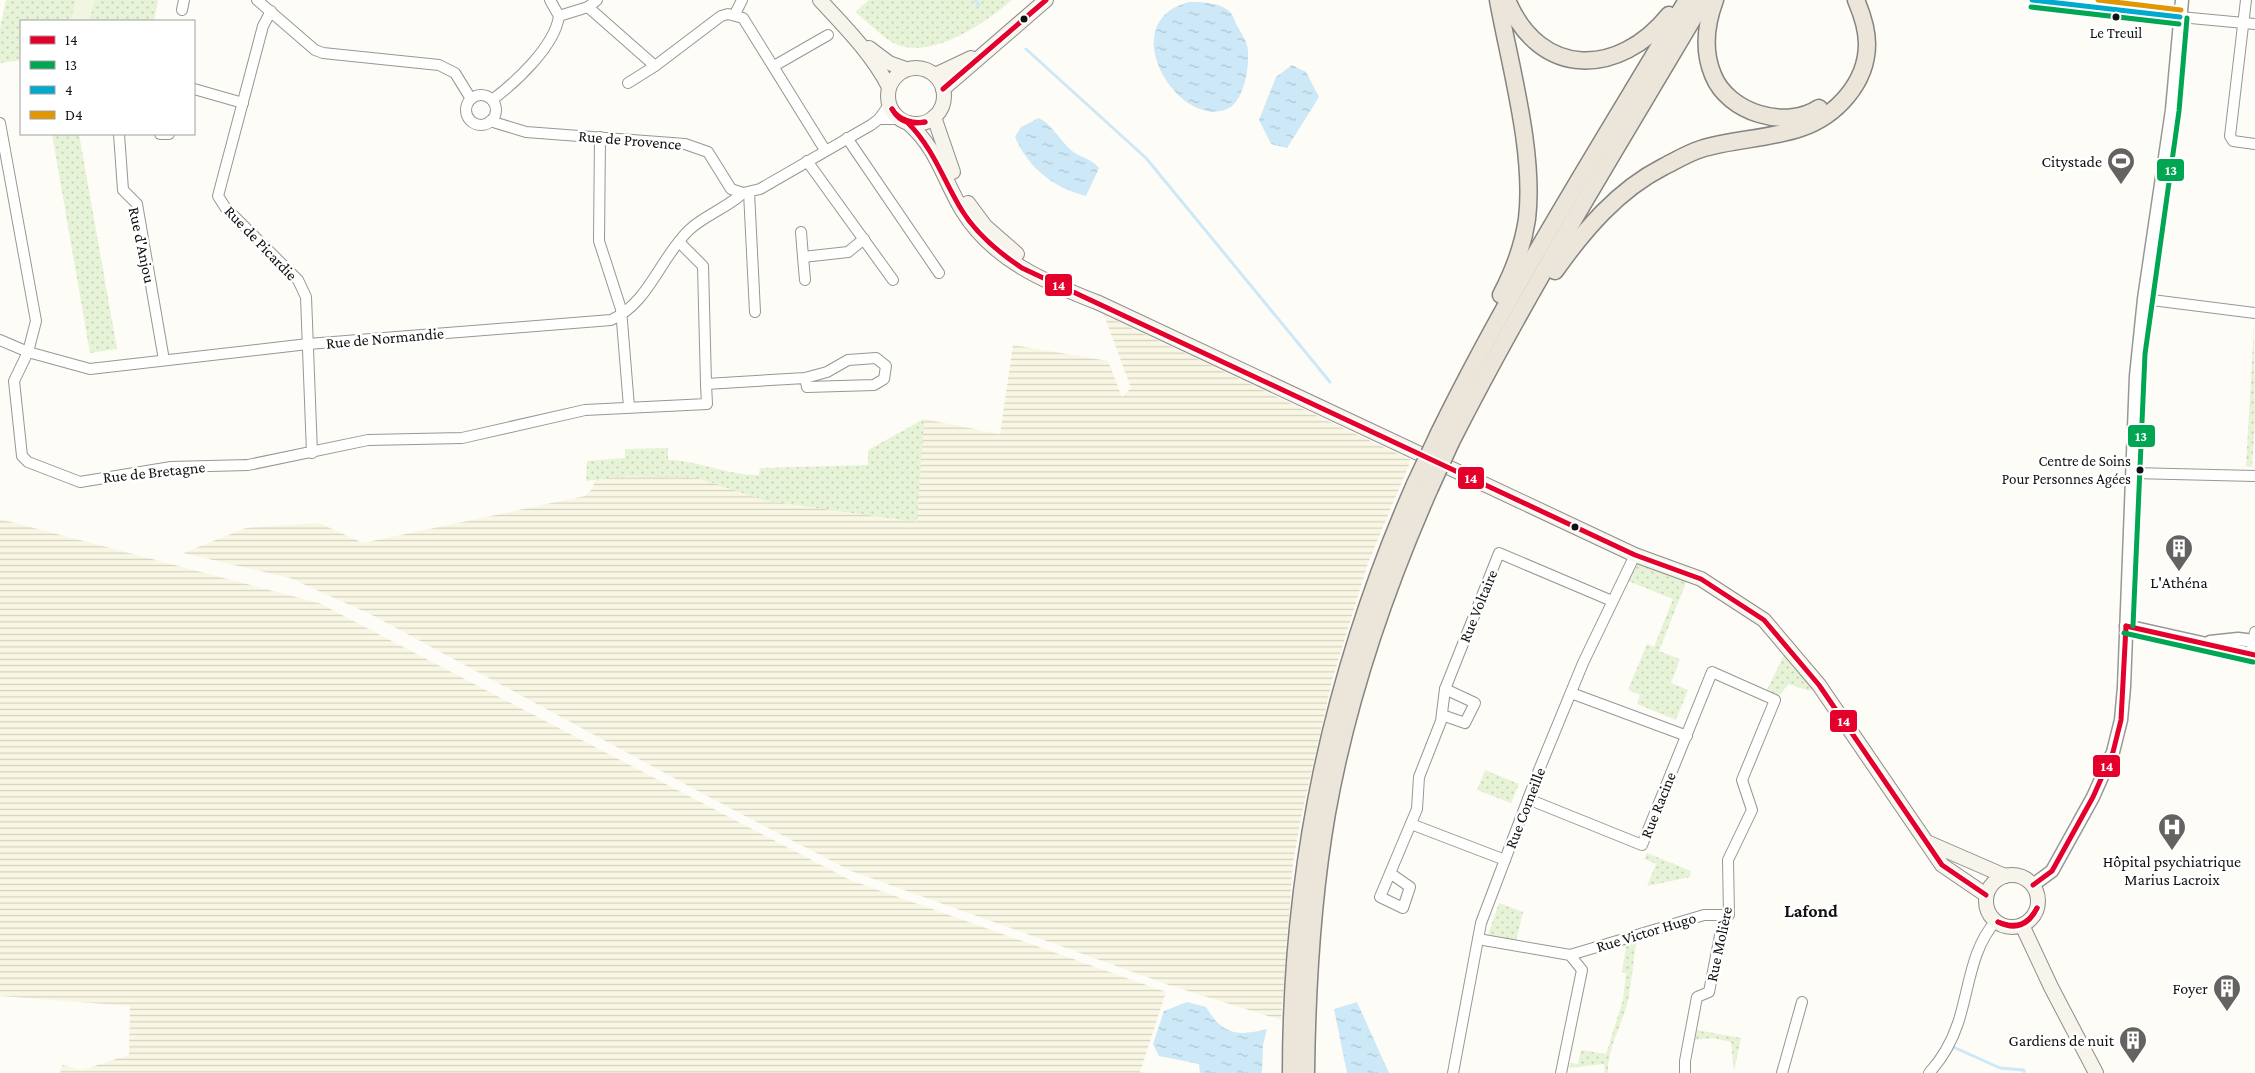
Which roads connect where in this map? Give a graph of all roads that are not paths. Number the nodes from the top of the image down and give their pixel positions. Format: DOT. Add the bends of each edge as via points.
graph roads {
  1 [pos="257,0"];
  2 [pos="550,0"];
  3 [pos="598,0"];
  4 [pos="742,0"];
  5 [pos="820,0"];
  6 [pos="1046,0"];
  7 [pos="1498,0"];
  8 [pos="1507,0"];
  9 [pos="1681,0"];
  10 [pos="1687,0"];
  11 [pos="1704,0"];
  12 [pos="1715,0"];
  13 [pos="1844,0"];
  14 [pos="1856,0"];
  15 [pos="2182,0"];
  16 [pos="2246,0"];
  17 [pos="588,7"];
  18 [pos="271,11"];
  19 [pos="735,14"];
  20 [pos="559,16"];
  21 [pos="2180,17"];
  22 [pos="2243,23"];
  23 [pos="2255,24"];
  24 [pos="828,35"];
  25 [pos="853,35"];
  26 [pos="985,50"];
  27 [pos="655,66"];
  28 [pos="774,66"];
  29 [pos="906,69"];
  30 [pos="935,75"];
  31 [pos="628,83"];
  32 [pos="889,87"];
  33 [pos="195,89"];
  34 [pos="943,89"];
  35 [pos="471,99"];
  36 [pos="492,100"];
  37 [pos="243,103"];
  38 [pos="889,105"];
  39 [pos="934,117"];
  40 [pos="879,119"];
  41 [pos="490,121"];
  42 [pos="904,121"];
  43 [pos="0,123"];
  44 [pos="119,135"];
  45 [pos="600,137"];
  46 [pos="847,138"];
  47 [pos="2255,144"];
  48 [pos="825,150"];
  49 [pos="807,160"];
  50 [pos="731,189"];
  51 [pos="746,192"];
  52 [pos="727,206"];
  53 [pos="801,232"];
  54 [pos="864,239"];
  55 [pos="679,242"];
  56 [pos="803,257"];
  57 [pos="940,273"];
  58 [pos="805,280"];
  59 [pos="893,280"];
  60 [pos="1528,296"];
  61 [pos="2144,299"];
  62 [pos="1099,302"];
  63 [pos="755,312"];
  64 [pos="2255,313"];
  65 [pos="622,314"];
  66 [pos="0,340"];
  67 [pos="308,344"];
  68 [pos="28,352"];
  69 [pos="164,360"];
  70 [pos="1470,368"];
  71 [pos="806,378"];
  72 [pos="706,384"];
  73 [pos="628,407"];
  74 [pos="1445,437"];
  75 [pos="312,453"];
  76 [pos="2132,473"];
  77 [pos="2255,476"];
  78 [pos="1422,486"];
  79 [pos="1635,555"];
  80 [pos="1612,601"];
  81 [pos="2126,626"];
  82 [pos="2254,638"];
  83 [pos="2203,642"];
  84 [pos="2253,655"];
  85 [pos="1445,689"];
  86 [pos="1571,692"];
  87 [pos="1776,700"];
  88 [pos="1442,714"];
  89 [pos="1687,736"];
  90 [pos="1528,799"];
  91 [pos="1411,824"];
  92 [pos="1929,843"];
  93 [pos="1505,860"];
  94 [pos="1390,873"];
  95 [pos="2005,876"];
  96 [pos="2033,885"];
  97 [pos="1986,896"];
  98 [pos="1724,915"];
  99 [pos="1996,922"];
  100 [pos="2022,925"];
  101 [pos="1478,939"];
  102 [pos="1586,950"];
  103 [pos="1570,955"];
  104 [pos="1582,970"];
  105 [pos="1802,1002"];
  106 [pos="1291,1073"];
  107 [pos="1306,1073"];
  108 [pos="1453,1073"];
  109 [pos="1561,1073"];
  110 [pos="1685,1073"];
  111 [pos="1782,1073"];
  112 [pos="1930,1073"];
  113 [pos="2096,1073"];
  1 -- 18 [label="street"];
  2 -- 20 [label="street"];
  3 -- 17 [label="street"];
  4 -- 19 [label="street"];
  5 -- 25 [label="main road"];
  6 -- 26 [label="main road"];
  7 -- 70 [label="highway" via="1525,144 1529,202 1519,252"];
  8 -- 9 [label="highway" via="1514,16 1534,42 1551,52 1586,62 1624,54 1642,43"];
  10 -- 70 [label="highway"];
  11 -- 60 [label="highway"];
  12 -- 13 [label="highway" via="1706,50 1713,77 1727,95 1745,108 1779,118 1815,110 1832,99 1844,85 1854,65 1858,43 1855,23"];
  14 -- 60 [label="highway" via="1865,22 1867,45 1862,71 1850,94 1836,108 1801,128 1700,150 1661,168 1624,191 1575,242 1550,277"];
  15 -- 21 [label="street"];
  16 -- 22 [label="street"];
  17 -- 20 [label="street"];
  17 -- 27 [label="street"];
  18 -- 35 [label="street" via="307,45 323,53 447,68 455,73"];
  18 -- 37 [label="street, Rue de Picardie" via="263,26"];
  19 -- 27 [label="street" via="721,16"];
  19 -- 28 [label="street" via="743,18"];
  20 -- 36 [label="street" via="553,38 504,92"];
  21 -- 22 [label="street"];
  21 -- 61 [label="street" via="2172,110"];
  22 -- 23 [label="street"];
  22 -- 47 [label="street" via="2230,136 2233,141"];
  24 -- 28 [label="street"];
  25 -- 29 [label="main road" via="890,62"];
  25 -- 32 [label="main road"];
  26 -- 30 [label="main road"];
  26 -- 34 [label="main road"];
  27 -- 31 [label="street"];
  28 -- 48 [label="street"];
  29 -- 30 [label="main road" via="922,68"];
  29 -- 32 [label="main road" via="893,79"];
  30 -- 34 [label="main road"];
  32 -- 38 [label="main road"];
  33 -- 37 [label="street"];
  34 -- 39 [label="main road" via="943,104"];
  35 -- 36 [label="street" via="481,95"];
  35 -- 41 [label="street" via="466,112 471,120 482,124"];
  36 -- 41 [label="street" via="496,111"];
  37 -- 67 [label="street, Rue de Picardie" via="218,196 304,289"];
  38 -- 40 [label="street"];
  38 -- 42 [label="main road"];
  39 -- 42 [label="main road" via="917,124"];
  39 -- 62 [label="main road" via="959,186 985,226 1018,255"];
  40 -- 42 [label="street"];
  40 -- 46 [label="street"];
  41 -- 45 [label="street, Rue de Provence" via="526,132"];
  42 -- 62 [label="main road" via="930,146 962,210 993,248 1028,272"];
  43 -- 68 [label="street, Rue de Bretagne" via="36,321"];
  44 -- 69 [label="street, Rue d'Anjou" via="123,190 137,204"];
  45 -- 50 [label="street, Rue de Provence" via="685,144 708,152"];
  45 -- 65 [label="street" via="599,241"];
  46 -- 48 [label="street"];
  46 -- 57 [label="street"];
  48 -- 49 [label="street"];
  49 -- 51 [label="street" via="760,189"];
  49 -- 54 [label="street"];
  50 -- 51 [label="street"];
  50 -- 52 [label="street"];
  51 -- 52 [label="street, Rue de Normandie"];
  51 -- 63 [label="street"];
  52 -- 55 [label="street, Rue de Normandie" via="697,224"];
  53 -- 56 [label="street"];
  54 -- 56 [label="street" via="848,252"];
  54 -- 59 [label="street"];
  55 -- 65 [label="street, Rue de Normandie" via="640,298"];
  55 -- 72 [label="street" via="703,266"];
  56 -- 58 [label="street"];
  60 -- 74 [label="highway" via="1488,369"];
  61 -- 64 [label="street"];
  61 -- 76 [label="street" via="2136,376"];
  62 -- 79 [label="main road"];
  65 -- 67 [label="street, Rue de Normandie" via="611,320"];
  65 -- 73 [label="street"];
  66 -- 68 [label="street, Rue de Normandie"];
  67 -- 69 [label="street, Rue de Normandie"];
  67 -- 75 [label="street, Rue de Picardie"];
  68 -- 69 [label="street, Rue de Normandie" via="90,369"];
  68 -- 75 [label="street, Rue de Bretagne" via="14,381 22,456 28,462 80,482 171,467 248,465"];
  70 -- 74 [label="highway"];
  71 -- 71 [label="street" via="828,372 848,360 876,358 886,366 884,379 874,385 807,387"];
  71 -- 72 [label="street"];
  72 -- 73 [label="street, Rue de Bretagne" via="707,404"];
  73 -- 75 [label="street, Rue de Bretagne" via="585,410 462,438 368,440"];
  74 -- 78 [label="highway, bridge"];
  76 -- 77 [label="street"];
  76 -- 81 [label="street"];
  78 -- 106 [label="highway" via="1393,536 1361,621 1333,716 1307,849 1296,934"];
  78 -- 107 [label="highway" via="1407,540 1371,639 1329,804 1310,949"];
  79 -- 80 [label="street, Rue Corneille"];
  79 -- 92 [label="main road" via="1701,579 1764,620 1819,685"];
  80 -- 85 [label="street, Rue Voltaire" via="1499,553"];
  80 -- 86 [label="street, Rue Corneille"];
  81 -- 83 [label="street"];
  81 -- 96 [label="street" via="2122,712 2113,752 2093,797 2052,871"];
  82 -- 83 [label="street"];
  82 -- 84 [label="street"];
  83 -- 84 [label="street"];
  85 -- 88 [label="street, Rue Voltaire"];
  85 -- 88 [label="street" via="1475,703 1465,723"];
  86 -- 89 [label="street"];
  86 -- 90 [label="street, Rue Corneille"];
  87 -- 89 [label="street, Rue Racine" via="1712,672"];
  87 -- 98 [label="street, Rue Molière" via="1742,780 1752,810 1728,860 1729,915"];
  88 -- 91 [label="street, Rue Voltaire" via="1419,777 1417,810"];
  89 -- 90 [label="street, Rue Racine" via="1642,845"];
  90 -- 93 [label="street, Rue Corneille"];
  91 -- 93 [label="street"];
  91 -- 94 [label="street, Rue Voltaire"];
  92 -- 95 [label="main road"];
  92 -- 97 [label="main road" via="1942,864"];
  93 -- 101 [label="street, Rue Corneille"];
  95 -- 96 [label="main road" via="2020,876"];
  95 -- 97 [label="main road" via="1993,883"];
  96 -- 100 [label="main road" via="2037,907 2029,921"];
  97 -- 99 [label="main road" via="1987,910"];
  98 -- 102 [label="street, Rue Victor Hugo" via="1704,915"];
  98 -- 110 [label="street, Rue Molière" via="1709,992 1697,997"];
  99 -- 100 [label="main road" via="2008,927"];
  99 -- 112 [label="street" via="1991,926 1974,963 1958,1024 1942,1058"];
  100 -- 113 [label="main road"];
  101 -- 103 [label="street"];
  101 -- 108 [label="street, Rue Corneille"];
  102 -- 103 [label="street, Rue Victor Hugo"];
  102 -- 104 [label="street"];
  103 -- 104 [label="street"];
  104 -- 109 [label="street"];
  105 -- 111 [label="street"];
}
